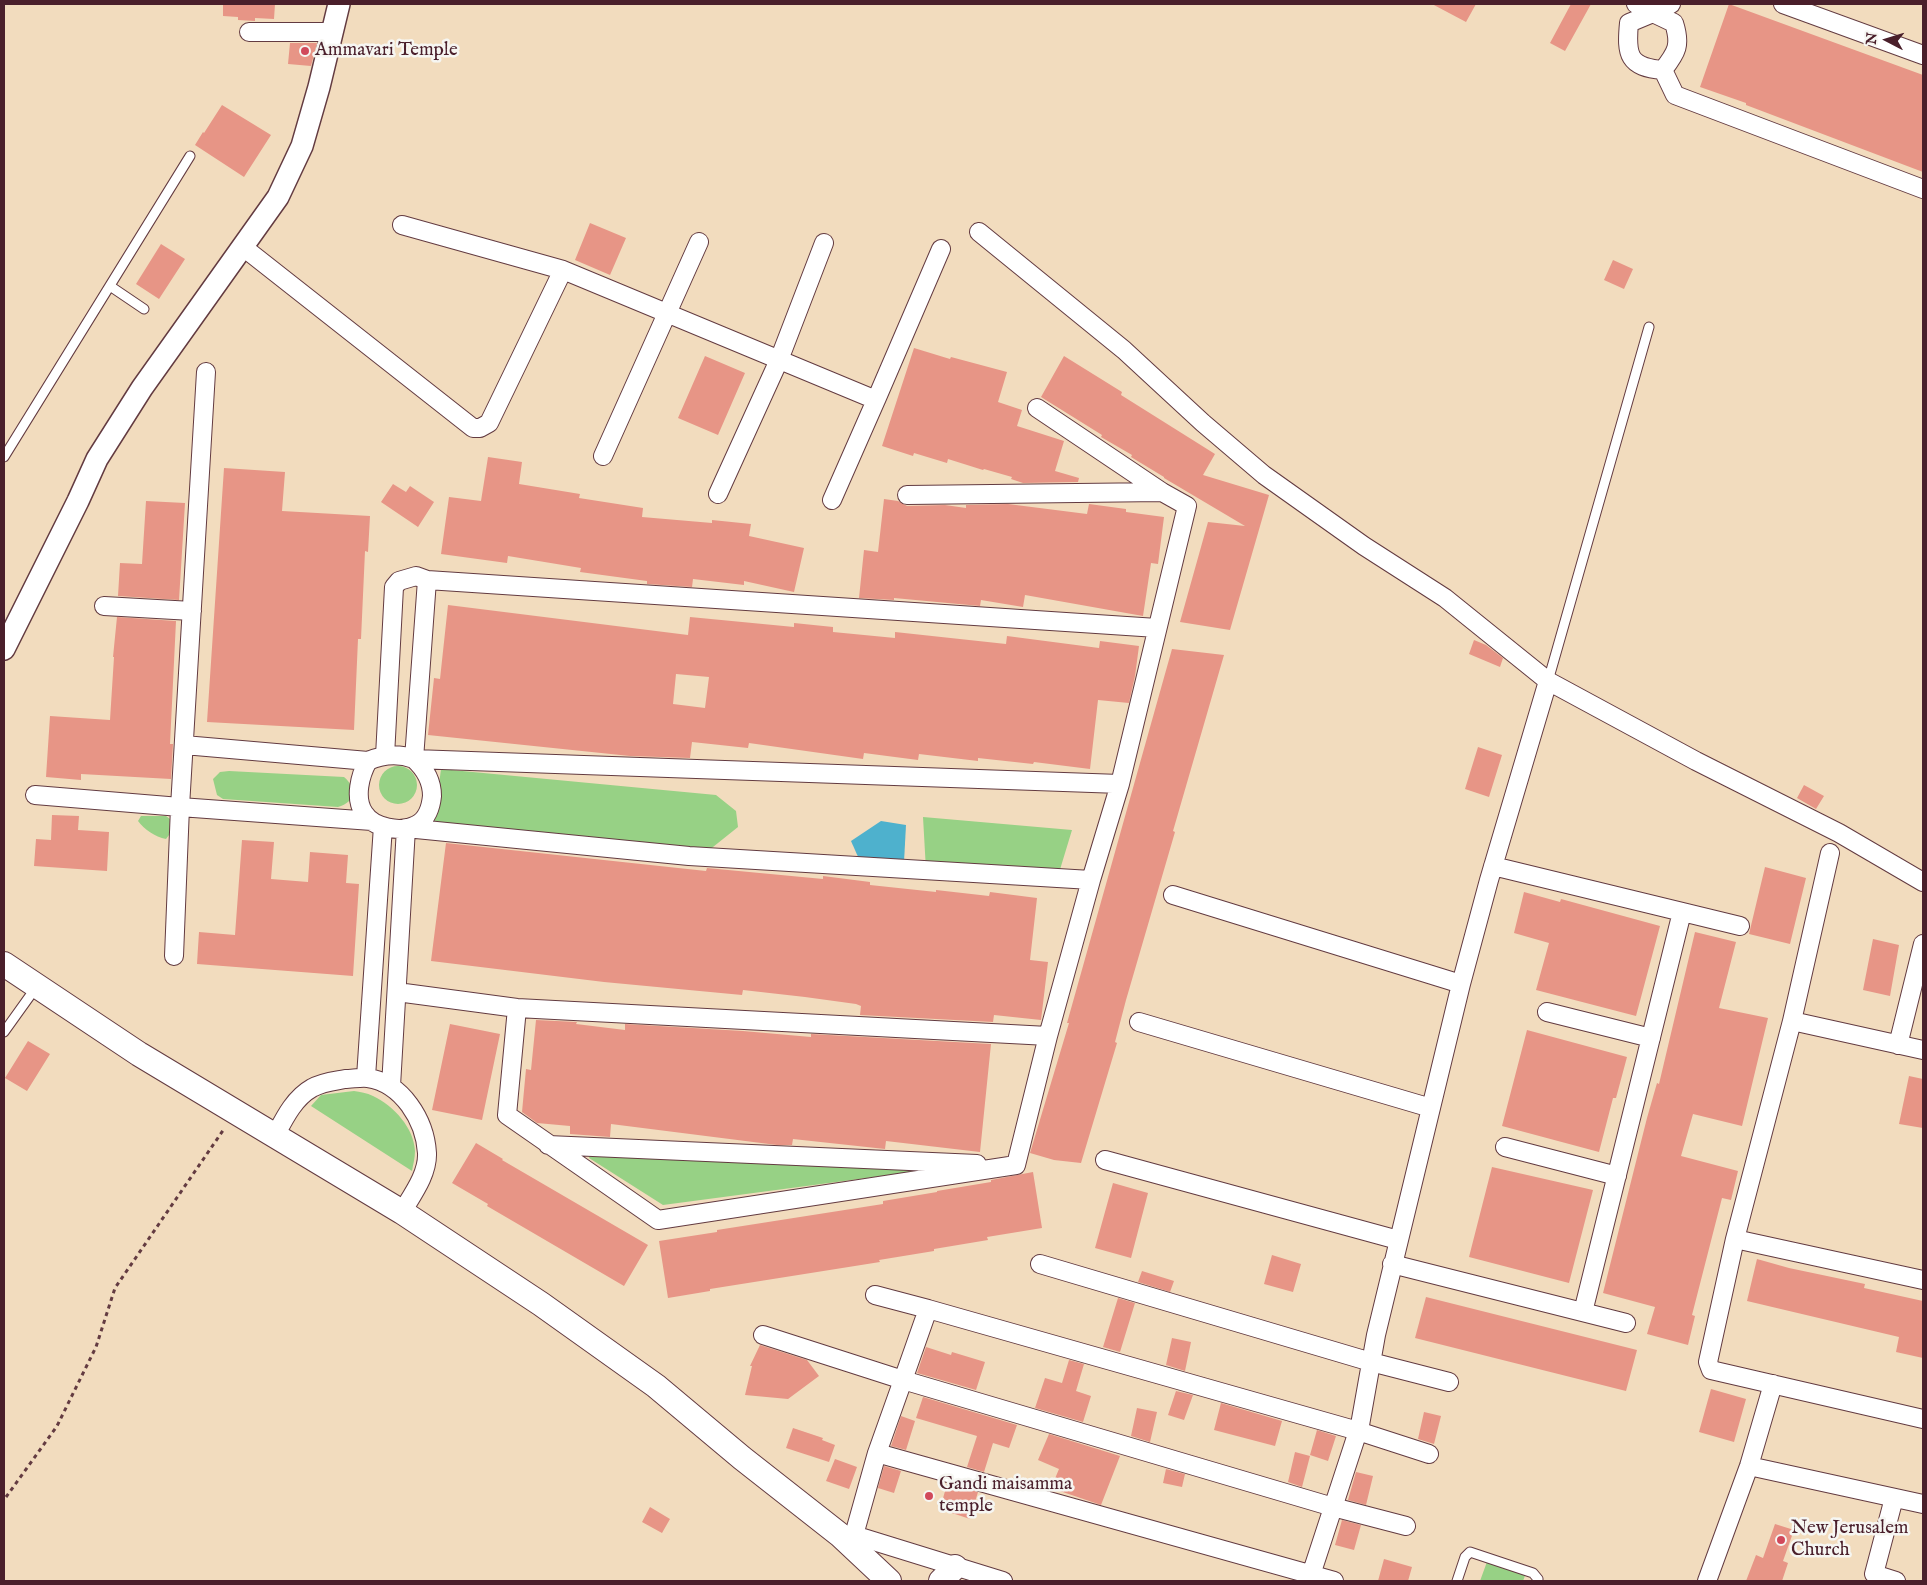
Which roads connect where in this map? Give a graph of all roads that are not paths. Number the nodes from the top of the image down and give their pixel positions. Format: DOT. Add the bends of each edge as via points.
graph roads {
  1 [pos="339,4"];
  2 [pos="1636,4"];
  3 [pos="1671,4"];
  4 [pos="1783,4"];
  5 [pos="1653,13"];
  6 [pos="248,32"];
  7 [pos="333,32"];
  8 [pos="1923,55"];
  9 [pos="1663,70"];
  10 [pos="190,156"];
  11 [pos="1923,189"];
  12 [pos="402,225"];
  13 [pos="979,232"];
  14 [pos="699,242"];
  15 [pos="824,243"];
  16 [pos="243,248"];
  17 [pos="941,249"];
  18 [pos="563,270"];
  19 [pos="110,286"];
  20 [pos="144,309"];
  21 [pos="667,313"];
  22 [pos="1649,327"];
  23 [pos="779,360"];
  24 [pos="206,372"];
  25 [pos="876,400"];
  26 [pos="1037,408"];
  27 [pos="603,456"];
  28 [pos="4,457"];
  29 [pos="1162,492"];
  30 [pos="718,494"];
  31 [pos="907,495"];
  32 [pos="832,500"];
  33 [pos="427,580"];
  34 [pos="104,606"];
  35 [pos="192,611"];
  36 [pos="1158,628"];
  37 [pos="4,648"];
  38 [pos="1548,681"];
  39 [pos="184,745"];
  40 [pos="385,756"];
  41 [pos="414,759"];
  42 [pos="368,761"];
  43 [pos="1120,784"];
  44 [pos="34,795"];
  45 [pos="180,807"];
  46 [pos="378,823"];
  47 [pos="406,828"];
  48 [pos="1830,853"];
  49 [pos="1493,866"];
  50 [pos="1091,880"];
  51 [pos="1923,882"];
  52 [pos="1173,895"];
  53 [pos="1682,912"];
  54 [pos="1740,926"];
  55 [pos="1923,944"];
  56 [pos="174,956"];
  57 [pos="4,964"];
  58 [pos="1461,984"];
  59 [pos="37,986"];
  60 [pos="397,992"];
  61 [pos="517,1008"];
  62 [pos="1546,1012"];
  63 [pos="1792,1021"];
  64 [pos="1139,1022"];
  65 [pos="4,1032"];
  66 [pos="1048,1036"];
  67 [pos="1651,1038"];
  68 [pos="1898,1045"];
  69 [pos="1923,1050"];
  70 [pos="366,1077"];
  71 [pos="391,1086"];
  72 [pos="1430,1108"];
  73 [pos="274,1136"];
  74 [pos="548,1145"];
  75 [pos="1505,1147"];
  76 [pos="1105,1160"];
  77 [pos="1016,1165"];
  78 [pos="1617,1176"];
  79 [pos="402,1212"];
  80 [pos="1735,1239"];
  81 [pos="1398,1240"];
  82 [pos="1040,1264"];
  83 [pos="1392,1264"];
  84 [pos="1923,1280"];
  85 [pos="875,1295"];
  86 [pos="928,1309"];
  87 [pos="1583,1312"];
  88 [pos="1626,1323"];
  89 [pos="763,1334"];
  90 [pos="1371,1362"];
  91 [pos="903,1380"];
  92 [pos="1450,1382"];
  93 [pos="1773,1384"];
  94 [pos="1923,1419"];
  95 [pos="1358,1431"];
  96 [pos="877,1453"];
  97 [pos="1428,1454"];
  98 [pos="1749,1466"];
  99 [pos="1894,1498"];
  100 [pos="1923,1504"];
  101 [pos="1334,1507"];
  102 [pos="1406,1526"];
  103 [pos="847,1535"];
  104 [pos="948,1574"];
  105 [pos="1310,1577"];
  106 [pos="889,1581"];
  107 [pos="1003,1581"];
  108 [pos="1334,1581"];
  109 [pos="1458,1581"];
  110 [pos="1537,1581"];
  111 [pos="1707,1581"];
  112 [pos="1896,1581"];
  1 -- 7 [label="street"];
  2 -- 5 [label="street"];
  3 -- 5 [label="street"];
  4 -- 8 [label="street"];
  5 -- 9 [label="street" via="1674,23 1679,38 1676,53"];
  5 -- 9 [label="street" via="1629,23 1627,44 1633,60 1646,68"];
  6 -- 7 [label="street"];
  7 -- 16 [label="street" via="302,146 278,197"];
  9 -- 11 [label="street" via="1675,95"];
  10 -- 19 [label="lane"];
  12 -- 18 [label="street"];
  13 -- 38 [label="street" via="1124,350 1264,475 1364,546 1445,598"];
  14 -- 21 [label="street"];
  15 -- 23 [label="street"];
  16 -- 18 [label="street" via="473,428 489,423"];
  16 -- 37 [label="street" via="142,388 97,459"];
  17 -- 25 [label="street"];
  18 -- 21 [label="street"];
  19 -- 20 [label="lane"];
  19 -- 28 [label="lane"];
  21 -- 23 [label="street"];
  21 -- 27 [label="street"];
  22 -- 38 [label="lane"];
  23 -- 25 [label="street"];
  23 -- 30 [label="street"];
  24 -- 35 [label="street"];
  25 -- 32 [label="street"];
  26 -- 29 [label="street"];
  29 -- 31 [label="street"];
  29 -- 36 [label="street" via="1187,506"];
  33 -- 36 [label="street"];
  33 -- 40 [label="street" via="416,576 400,581 394,587"];
  33 -- 41 [label="street"];
  34 -- 35 [label="street"];
  35 -- 39 [label="street"];
  36 -- 43 [label="street"];
  38 -- 49 [label="street"];
  38 -- 51 [label="street" via="1839,833"];
  39 -- 42 [label="street"];
  39 -- 45 [label="street"];
  40 -- 41 [label="street" via="401,754"];
  40 -- 42 [label="street"];
  41 -- 43 [label="street"];
  41 -- 47 [label="street" via="423,767 428,779 432,791 431,804 418,825"];
  42 -- 46 [label="street" via="361,779 360,802 364,813"];
  43 -- 50 [label="street"];
  44 -- 45 [label="street"];
  45 -- 46 [label="street"];
  45 -- 56 [label="street"];
  46 -- 47 [label="street"];
  46 -- 70 [label="street"];
  47 -- 50 [label="street" via="690,856"];
  47 -- 60 [label="street"];
  48 -- 63 [label="street"];
  49 -- 53 [label="street"];
  49 -- 58 [label="street"];
  50 -- 66 [label="street"];
  52 -- 58 [label="street"];
  53 -- 54 [label="street"];
  53 -- 67 [label="street"];
  55 -- 68 [label="street"];
  57 -- 59 [label="main road"];
  58 -- 72 [label="street"];
  59 -- 65 [label="lane"];
  59 -- 73 [label="main road" via="139,1054"];
  60 -- 61 [label="street"];
  60 -- 71 [label="street"];
  61 -- 66 [label="street"];
  61 -- 74 [label="street" via="508,1115"];
  62 -- 67 [label="street"];
  63 -- 68 [label="street"];
  63 -- 80 [label="street"];
  64 -- 72 [label="street"];
  66 -- 77 [label="street"];
  67 -- 78 [label="street"];
  68 -- 69 [label="street"];
  70 -- 71 [label="street"];
  70 -- 73 [label="street" via="332,1081 311,1088 293,1105"];
  71 -- 79 [label="street" via="410,1106 422,1129 427,1154 423,1176"];
  72 -- 81 [label="street"];
  73 -- 79 [label="main road"];
  74 -- 77 [label="street"];
  74 -- 77 [label="street" via="658,1220"];
  75 -- 78 [label="street"];
  76 -- 81 [label="street"];
  78 -- 87 [label="street"];
  79 -- 103 [label="main road" via="541,1304 656,1386 742,1458"];
  80 -- 84 [label="street"];
  80 -- 93 [label="street" via="1708,1362 1711,1370"];
  81 -- 83 [label="street"];
  82 -- 90 [label="street"];
  83 -- 87 [label="street"];
  83 -- 90 [label="street"];
  85 -- 86 [label="street"];
  86 -- 91 [label="street"];
  86 -- 95 [label="street"];
  87 -- 88 [label="street"];
  89 -- 91 [label="street"];
  90 -- 92 [label="street"];
  90 -- 95 [label="street"];
  91 -- 96 [label="street"];
  91 -- 101 [label="street"];
  93 -- 94 [label="street"];
  93 -- 98 [label="street"];
  95 -- 97 [label="street"];
  95 -- 101 [label="street"];
  96 -- 103 [label="street"];
  96 -- 105 [label="street"];
  98 -- 99 [label="street"];
  98 -- 111 [label="street"];
  99 -- 100 [label="street"];
  99 -- 112 [label="street" via="1874,1574"];
  101 -- 102 [label="street"];
  101 -- 105 [label="street"];
  103 -- 104 [label="street"];
  103 -- 106 [label="main road"];
  104 -- 107 [label="street"];
  105 -- 108 [label="street"];
  109 -- 110 [label="lane" via="1465,1557 1470,1552 1533,1573"];
}
